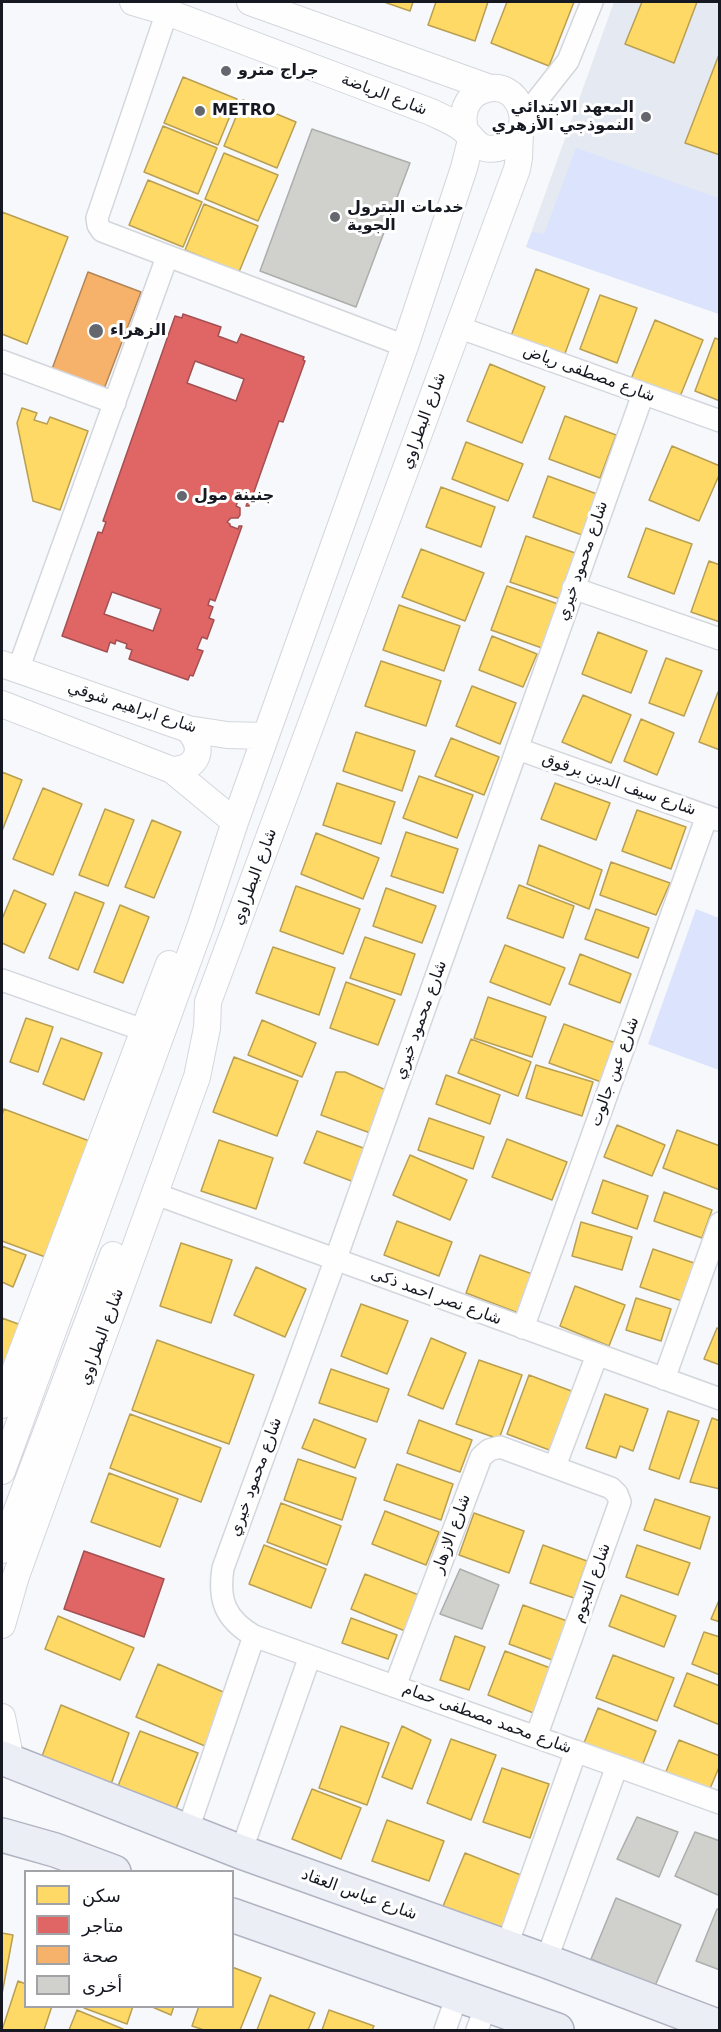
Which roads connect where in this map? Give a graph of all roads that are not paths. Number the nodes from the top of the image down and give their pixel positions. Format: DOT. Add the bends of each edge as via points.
graph roads {
  1 [pos="133,2"];
  2 [pos="250,2"];
  3 [pos="592,2"];
  4 [pos="167,12"];
  5 [pos="490,88"];
  6 [pos="522,125"];
  7 [pos="468,135"];
  8 [pos="167,257"];
  9 [pos="458,327"];
  10 [pos="405,346"];
  11 [pos="2,361"];
  12 [pos="643,394"];
  13 [pos="115,403"];
  14 [pos="720,421"];
  15 [pos="573,588"];
  16 [pos="720,639"];
  17 [pos="10,667"];
  18 [pos="2,704"];
  19 [pos="188,729"];
  20 [pos="266,736"];
  21 [pos="518,749"];
  22 [pos="172,770"];
  23 [pos="713,818"];
  24 [pos="235,822"];
  25 [pos="201,925"];
  26 [pos="2,980"];
  27 [pos="208,1002"];
  28 [pos="143,1030"];
  29 [pos="153,1193"];
  30 [pos="720,1223"];
  31 [pos="335,1261"];
  32 [pos="523,1329"];
  33 [pos="597,1355"];
  34 [pos="664,1379"];
  35 [pos="720,1399"];
  36 [pos="2,1405"];
  37 [pos="555,1466"];
  38 [pos="2,1471"];
  39 [pos="6,1539"];
  40 [pos="2,1625"];
  41 [pos="254,1635"];
  42 [pos="310,1656"];
  43 [pos="395,1686"];
  44 [pos="2,1717"];
  45 [pos="536,1737"];
  46 [pos="576,1751"];
  47 [pos="6,1759"];
  48 [pos="617,1766"];
  49 [pos="718,1796"];
  50 [pos="187,1832"];
  51 [pos="2,1835"];
  52 [pos="241,1852"];
  53 [pos="109,1870"];
  54 [pos="234,1916"];
  55 [pos="506,1948"];
  56 [pos="546,1961"];
  57 [pos="473,2011"];
  58 [pos="720,2027"];
  59 [pos="445,2031"];
  60 [pos="557,2031"];
  1 -- 4 [label="street, شارع الرياضة"];
  2 -- 5 [label="street"];
  3 -- 6 [label="street" via="568,61"];
  4 -- 7 [label="street, شارع الرياضة" via="431,112"];
  4 -- 8 [label="street" via="97,218 102,231"];
  5 -- 6 [label="street" via="510,93 520,104"];
  5 -- 7 [label="street" via="475,94 465,107 463,123"];
  6 -- 7 [label="street" via="509,144 501,148 485,148"];
  6 -- 9 [label="street, شارع البطراوي" via="517,169"];
  7 -- 10 [label="street" via="464,168"];
  8 -- 10 [label="street"];
  8 -- 13 [label="street"];
  9 -- 12 [label="street, شارع مصطفى رياض"];
  9 -- 27 [label="street, شارع البطراوي"];
  10 -- 20 [label="street"];
  11 -- 13 [label="street"];
  12 -- 14 [label="street, شارع مصطفى رياض"];
  12 -- 15 [label="street, شارع محمود خيري"];
  13 -- 17 [label="street"];
  15 -- 16 [label="street"];
  15 -- 21 [label="street, شارع محمود خيري"];
  17 -- 19 [label="street, شارع ابراهيم شوقي"];
  18 -- 22 [label="street"];
  19 -- 20 [label="street, شارع ابراهيم شوقي"];
  19 -- 22 [label="street" via="195,736 197,756 191,765"];
  20 -- 24 [label="street"];
  21 -- 23 [label="street, شارع سيف الدين برقوق"];
  21 -- 31 [label="street, شارع محمود خيري"];
  22 -- 24 [label="street"];
  23 -- 32 [label="street, شارع عين جالوت"];
  24 -- 25 [label="street"];
  25 -- 28 [label="street" via="173,954"];
  25 -- 38 [label="street"];
  26 -- 28 [label="street"];
  27 -- 29 [label="street, شارع البطراوي" via="197,1077"];
  27 -- 39 [label="street"];
  28 -- 36 [label="street"];
  29 -- 31 [label="street, شارع نصر احمد ذكى"];
  29 -- 40 [label="street, شارع البطراوي"];
  30 -- 34 [label="street"];
  31 -- 32 [label="street, شارع نصر احمد ذكى"];
  31 -- 41 [label="street, شارع محمود خيري" via="223,1568 223,1602 235,1622"];
  32 -- 33 [label="street, شارع نصر احمد ذكى"];
  33 -- 34 [label="street, شارع نصر احمد ذكى"];
  33 -- 37 [label="street"];
  34 -- 35 [label="street, شارع نصر احمد ذكى"];
  37 -- 43 [label="street, شارع الازهار" via="500,1447 489,1449 481,1457"];
  37 -- 45 [label="street, شارع النجوم" via="611,1488 620,1502"];
  41 -- 42 [label="street, شارع محمد مصطفى حمام"];
  41 -- 50 [label="street"];
  42 -- 43 [label="street, شارع محمد مصطفى حمام"];
  42 -- 52 [label="street"];
  43 -- 45 [label="street, شارع محمد مصطفى حمام"];
  44 -- 47 [label="street"];
  45 -- 46 [label="street, شارع محمد مصطفى حمام"];
  46 -- 48 [label="street, شارع محمد مصطفى حمام"];
  46 -- 55 [label="street"];
  47 -- 50 [label="main road, شارع عباس العقاد"];
  48 -- 49 [label="street, شارع محمد مصطفى حمام"];
  48 -- 56 [label="street"];
  50 -- 52 [label="main road, شارع عباس العقاد"];
  51 -- 53 [label="main road"];
  52 -- 55 [label="main road, شارع عباس العقاد"];
  54 -- 57 [label="main road"];
  55 -- 56 [label="main road, شارع عباس العقاد"];
  56 -- 58 [label="main road, شارع عباس العقاد"];
  57 -- 59 [label="street"];
  57 -- 60 [label="main road"];
}
